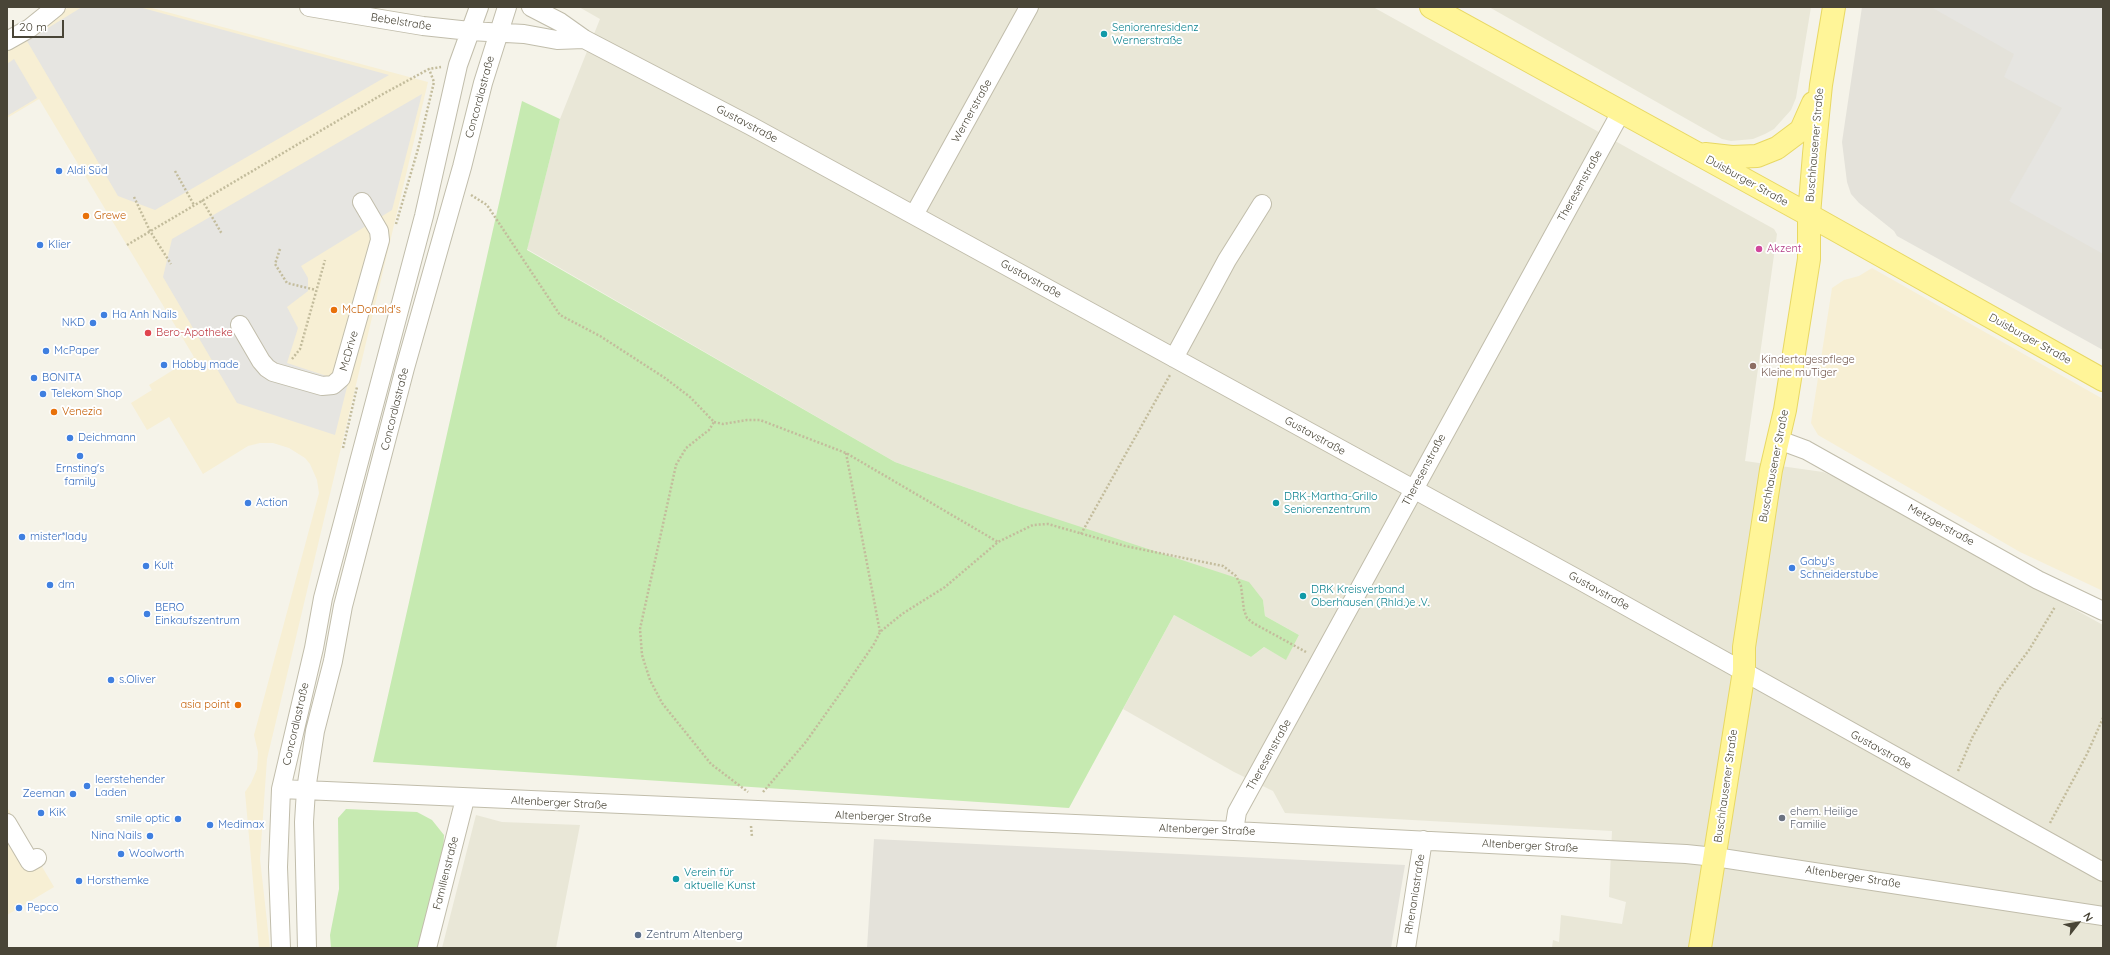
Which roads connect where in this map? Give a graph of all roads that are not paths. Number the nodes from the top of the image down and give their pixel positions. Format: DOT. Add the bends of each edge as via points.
graph roads {
  1 [pos="56,7"];
  2 [pos="309,7"];
  3 [pos="479,7"];
  4 [pos="508,7"];
  5 [pos="531,7"];
  6 [pos="1029,7"];
  7 [pos="1432,7"];
  8 [pos="1834,7"];
  9 [pos="470,31"];
  10 [pos="499,32"];
  11 [pos="584,39"];
  12 [pos="7,41"];
  13 [pos="1821,85"];
  14 [pos="1621,112"];
  15 [pos="1694,152"];
  16 [pos="362,202"];
  17 [pos="1262,204"];
  18 [pos="914,215"];
  19 [pos="1809,215"];
  20 [pos="240,325"];
  21 [pos="1176,360"];
  22 [pos="2103,380"];
  23 [pos="1779,440"];
  24 [pos="1413,490"];
  25 [pos="2103,611"];
  26 [pos="1744,671"];
  27 [pos="280,789"];
  28 [pos="306,790"];
  29 [pos="465,799"];
  30 [pos="7,823"];
  31 [pos="1234,831"];
  32 [pos="1423,840"];
  33 [pos="1715,857"];
  34 [pos="33,860"];
  35 [pos="2103,872"];
  36 [pos="2103,916"];
  37 [pos="281,948"];
  38 [pos="307,948"];
  39 [pos="427,948"];
  40 [pos="1406,948"];
  41 [pos="1700,948"];
  1 -- 12 [label="street" via="30,28"];
  2 -- 9 [label="street, Bebelstraße"];
  3 -- 9 [label="street, Concordiastraße"];
  4 -- 10 [label="street, Concordiastraße"];
  5 -- 11 [label="street, Gustavstraße" via="560,22"];
  6 -- 18 [label="street, Wernerstraße"];
  7 -- 14 [label="main road, Duisburger Straße"];
  8 -- 13 [label="main road, Buschhausener Straße"];
  9 -- 10 [label="street"];
  9 -- 27 [label="street, Concordiastraße" via="458,65 424,216 324,598"];
  10 -- 11 [label="street, Gustavstraße" via="557,40"];
  10 -- 28 [label="street, Concordiastraße" via="405,368 343,606 333,661 315,731"];
  11 -- 18 [label="street, Gustavstraße" via="639,66"];
  13 -- 15 [label="main road" via="1801,130 1777,148 1756,156 1743,157"];
  13 -- 19 [label="main road, Buschhausener Straße"];
  14 -- 15 [label="main road, Duisburger Straße"];
  14 -- 24 [label="street, Theresenstraße"];
  15 -- 19 [label="main road, Duisburger Straße"];
  16 -- 20 [label="street, McDrive" via="379,231 380,240 341,378 333,384 322,386 267,368"];
  17 -- 21 [label="street" via="1227,260"];
  18 -- 21 [label="street, Gustavstraße"];
  19 -- 22 [label="main road, Duisburger Straße"];
  19 -- 23 [label="main road, Buschhausener Straße" via="1809,259"];
  21 -- 24 [label="street, Gustavstraße"];
  23 -- 25 [label="street, Metzgerstraße" via="1806,450 2038,580"];
  23 -- 26 [label="main road, Buschhausener Straße" via="1771,470 1744,647"];
  24 -- 26 [label="street, Gustavstraße"];
  24 -- 31 [label="street, Theresenstraße" via="1238,812"];
  26 -- 33 [label="main road, Buschhausener Straße"];
  26 -- 35 [label="street, Gustavstraße"];
  27 -- 28 [label="street"];
  27 -- 37 [label="street, Concordiastraße" via="278,867"];
  28 -- 29 [label="street, Altenberger Straße"];
  28 -- 38 [label="street, Concordiastraße" via="304,839"];
  29 -- 31 [label="street, Altenberger Straße" via="755,804"];
  29 -- 39 [label="street, Familienstraße"];
  30 -- 34 [label="street"];
  31 -- 32 [label="street, Altenberger Straße"];
  32 -- 33 [label="street, Altenberger Straße"];
  32 -- 40 [label="street, Rhenaniastraße"];
  33 -- 36 [label="street, Altenberger Straße"];
  33 -- 41 [label="main road, Buschhausener Straße"];
}
